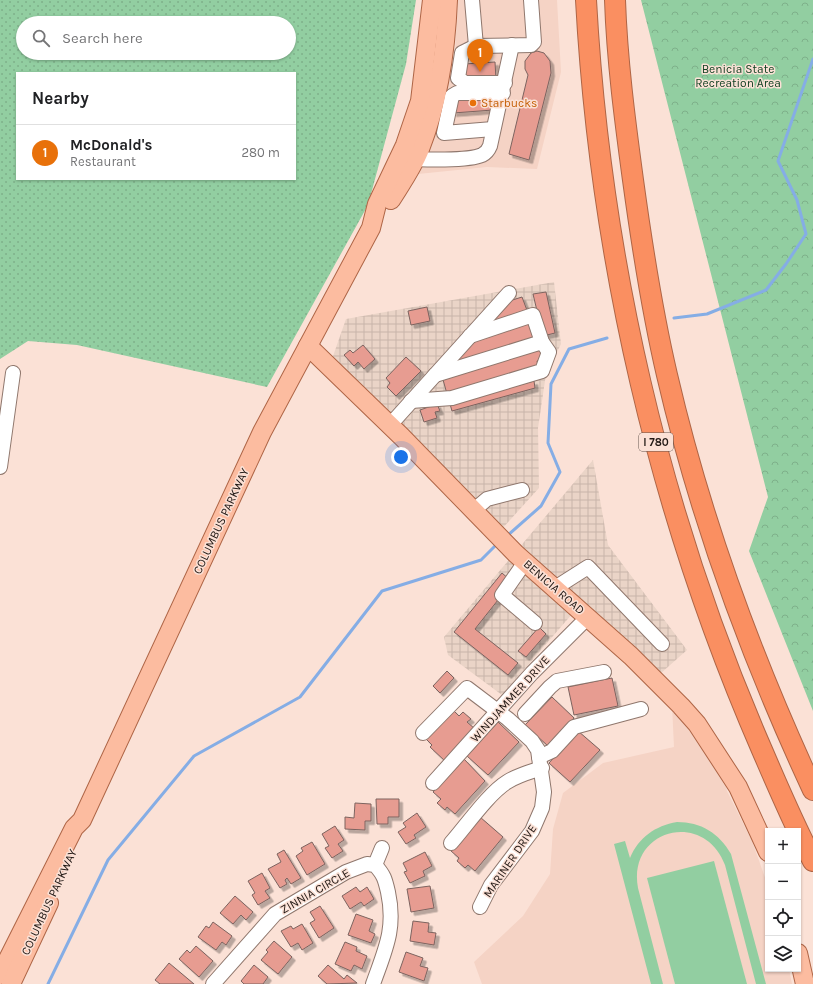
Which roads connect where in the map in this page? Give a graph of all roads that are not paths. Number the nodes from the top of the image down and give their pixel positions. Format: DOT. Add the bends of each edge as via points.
graph roads {
  1 [pos="432,0"];
  2 [pos="448,0"];
  3 [pos="472,0"];
  4 [pos="531,0"];
  5 [pos="586,0"];
  6 [pos="615,0"];
  7 [pos="512,45"];
  8 [pos="476,46"];
  9 [pos="504,88"];
  10 [pos="493,129"];
  11 [pos="407,158"];
  12 [pos="509,293"];
  13 [pos="470,336"];
  14 [pos="542,342"];
  15 [pos="308,346"];
  16 [pos="13,374"];
  17 [pos="434,375"];
  18 [pos="411,401"];
  19 [pos="390,425"];
  20 [pos="0,467"];
  21 [pos="522,490"];
  22 [pos="474,510"];
  23 [pos="525,562"];
  24 [pos="555,588"];
  25 [pos="588,617"];
  26 [pos="535,623"];
  27 [pos="662,644"];
  28 [pos="604,672"];
  29 [pos="532,673"];
  30 [pos="550,687"];
  31 [pos="641,708"];
  32 [pos="499,712"];
  33 [pos="525,714"];
  34 [pos="423,733"];
  35 [pos="540,763"];
  36 [pos="433,783"];
  37 [pos="813,790"];
  38 [pos="82,820"];
  39 [pos="452,843"];
  40 [pos="765,846"];
  41 [pos="382,848"];
  42 [pos="813,861"];
  43 [pos="375,865"];
  44 [pos="480,907"];
  45 [pos="801,966"];
  46 [pos="0,975"];
  47 [pos="11,984"];
  48 [pos="213,984"];
  49 [pos="373,984"];
  50 [pos="805,984"];
  1 -- 11 [label="main road, COLUMBUS PARKWAY" via="420,101"];
  2 -- 11 [label="main road, COLUMBUS PARKWAY" via="434,105 420,151"];
  3 -- 8 [label="street"];
  4 -- 7 [label="street" via="534,42 531,45"];
  5 -- 42 [label="highway, I 780" via="594,112 606,208 632,342 654,435 695,576 729,670 778,787"];
  6 -- 37 [label="highway, I 780" via="624,103 641,240 667,376 688,456 730,585 770,693"];
  7 -- 8 [label="street"];
  7 -- 9 [label="street"];
  8 -- 9 [label="street" via="462,53 458,78 465,83"];
  9 -- 10 [label="street"];
  9 -- 10 [label="street" via="456,93 452,96 444,132"];
  10 -- 11 [label="street" via="490,146 481,156"];
  11 -- 15 [label="main road, COLUMBUS PARKWAY" via="388,206 371,228"];
  12 -- 13 [label="street"];
  13 -- 14 [label="street" via="533,315"];
  13 -- 17 [label="street"];
  14 -- 17 [label="street"];
  14 -- 18 [label="street" via="549,352 542,371 452,398"];
  15 -- 19 [label="main road, BENICIA ROAD"];
  15 -- 38 [label="main road, COLUMBUS PARKWAY" via="262,432"];
  16 -- 20 [label="street"];
  17 -- 18 [label="street"];
  18 -- 19 [label="street"];
  19 -- 22 [label="main road, BENICIA ROAD"];
  21 -- 22 [label="street" via="487,498"];
  22 -- 23 [label="main road, BENICIA ROAD"];
  23 -- 24 [label="main road, BENICIA ROAD"];
  23 -- 26 [label="street" via="502,595"];
  24 -- 25 [label="main road, BENICIA ROAD"];
  24 -- 27 [label="street" via="588,567"];
  25 -- 29 [label="street, WINDJAMMER DRIVE"];
  25 -- 40 [label="main road, BENICIA ROAD" via="666,689 697,724 738,787"];
  28 -- 30 [label="street" via="558,682"];
  29 -- 30 [label="street"];
  29 -- 32 [label="street, WINDJAMMER DRIVE"];
  30 -- 33 [label="street"];
  31 -- 35 [label="street" via="574,727"];
  32 -- 34 [label="street, MARINER DRIVE" via="467,688"];
  32 -- 35 [label="street, MARINER DRIVE" via="532,741 538,750"];
  32 -- 36 [label="street, WINDJAMMER DRIVE"];
  35 -- 39 [label="street" via="507,782 481,807"];
  35 -- 44 [label="street, MARINER DRIVE" via="544,792 542,808 532,831 491,885"];
  38 -- 46 [label="main road, COLUMBUS PARKWAY" via="74,828"];
  38 -- 47 [label="main road, COLUMBUS PARKWAY" via="82,831"];
  41 -- 43 [label="street"];
  43 -- 48 [label="street, ZINNIA CIRCLE" via="367,864 346,872 275,914"];
  43 -- 49 [label="street" via="384,874 392,911 391,928"];
  45 -- 50 [label="main road"];
}
